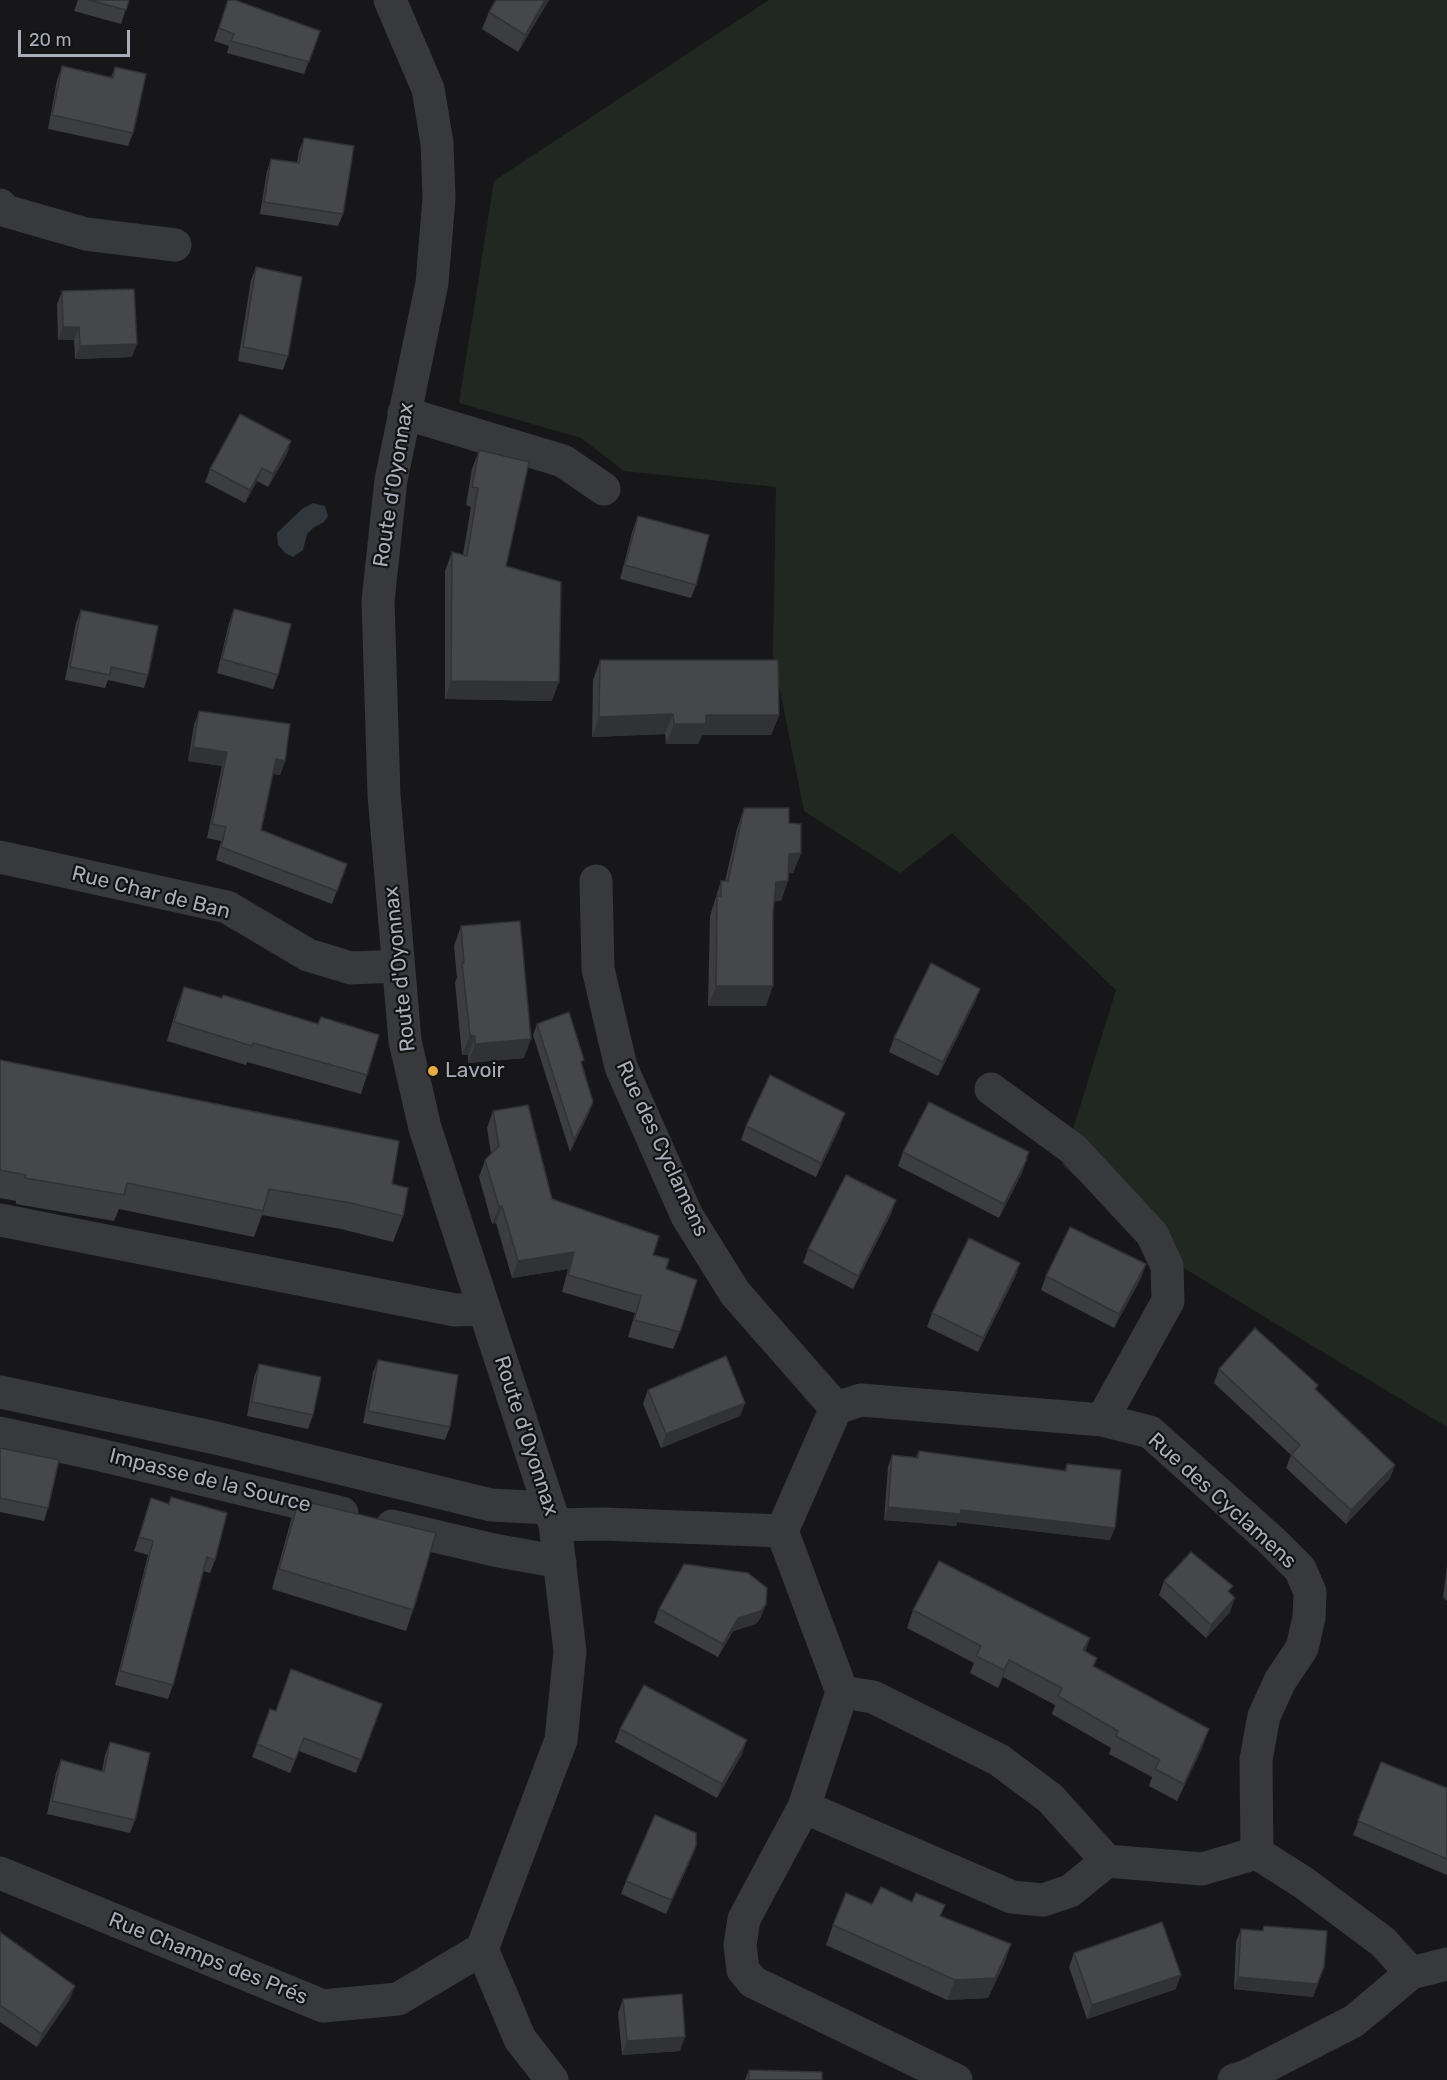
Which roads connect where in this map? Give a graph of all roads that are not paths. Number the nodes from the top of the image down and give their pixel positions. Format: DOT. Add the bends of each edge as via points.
graph roads {
  1 [pos="390,0"];
  2 [pos="0,205"];
  3 [pos="175,245"];
  4 [pos="404,413"];
  5 [pos="604,489"];
  6 [pos="0,857"];
  7 [pos="596,881"];
  8 [pos="398,966"];
  9 [pos="991,1089"];
  10 [pos="0,1220"];
  11 [pos="483,1309"];
  12 [pos="0,1392"];
  13 [pos="836,1408"];
  14 [pos="1102,1420"];
  15 [pos="0,1433"];
  16 [pos="552,1516"];
  17 [pos="782,1531"];
  18 [pos="560,1562"];
  19 [pos="842,1692"];
  20 [pos="804,1807"];
  21 [pos="1257,1853"];
  22 [pos="1107,1861"];
  23 [pos="0,1873"];
  24 [pos="482,1949"];
  25 [pos="1447,1964"];
  26 [pos="1411,1973"];
  27 [pos="552,2080"];
  28 [pos="956,2080"];
  29 [pos="1234,2080"];
  1 -- 4 [label="street, Route d'Oyonnax" via="428,89 437,143 439,198 432,283"];
  2 -- 3 [label="street" via="6,211 86,234"];
  4 -- 5 [label="street" via="563,461"];
  4 -- 8 [label="street, Route d'Oyonnax" via="391,480 378,601 384,795"];
  6 -- 8 [label="street, Rue Char de Ban" via="226,907 308,955 351,968"];
  7 -- 13 [label="street, Rue des Cyclamens" via="598,969 621,1067 687,1216 735,1293"];
  8 -- 11 [label="street, Route d'Oyonnax" via="405,1041 425,1128"];
  9 -- 14 [label="street" via="1073,1149 1152,1234 1167,1266 1168,1301"];
  10 -- 11 [label="street" via="455,1310"];
  11 -- 16 [label="street, Route d'Oyonnax"];
  12 -- 16 [label="street"];
  13 -- 14 [label="street, Rue des Cyclamens" via="861,1401"];
  13 -- 17 [label="street"];
  14 -- 21 [label="street, Rue des Cyclamens" via="1150,1432 1167,1444 1274,1542 1300,1569 1310,1592 1302,1648 1280,1681 1264,1716 1256,1759"];
  15 -- 18 [label="street, Impasse de la Source" via="494,1550"];
  16 -- 17 [label="street" via="603,1524"];
  16 -- 18 [label="street, Route d'Oyonnax"];
  17 -- 19 [label="street"];
  18 -- 24 [label="street, Route d'Oyonnax" via="570,1651 561,1740"];
  19 -- 20 [label="street"];
  19 -- 22 [label="street" via="873,1697 999,1760 1050,1798"];
  20 -- 22 [label="street" via="1012,1897 1043,1900 1070,1891"];
  20 -- 28 [label="street" via="744,1919 740,1945 743,1970 753,1982"];
  21 -- 22 [label="street" via="1203,1869"];
  21 -- 26 [label="street" via="1383,1942"];
  23 -- 24 [label="street, Rue Champs des Prés" via="323,2006 398,1999"];
  24 -- 27 [label="street" via="520,2039"];
  25 -- 26 [label="street"];
  26 -- 29 [label="street" via="1354,2021"];
}
